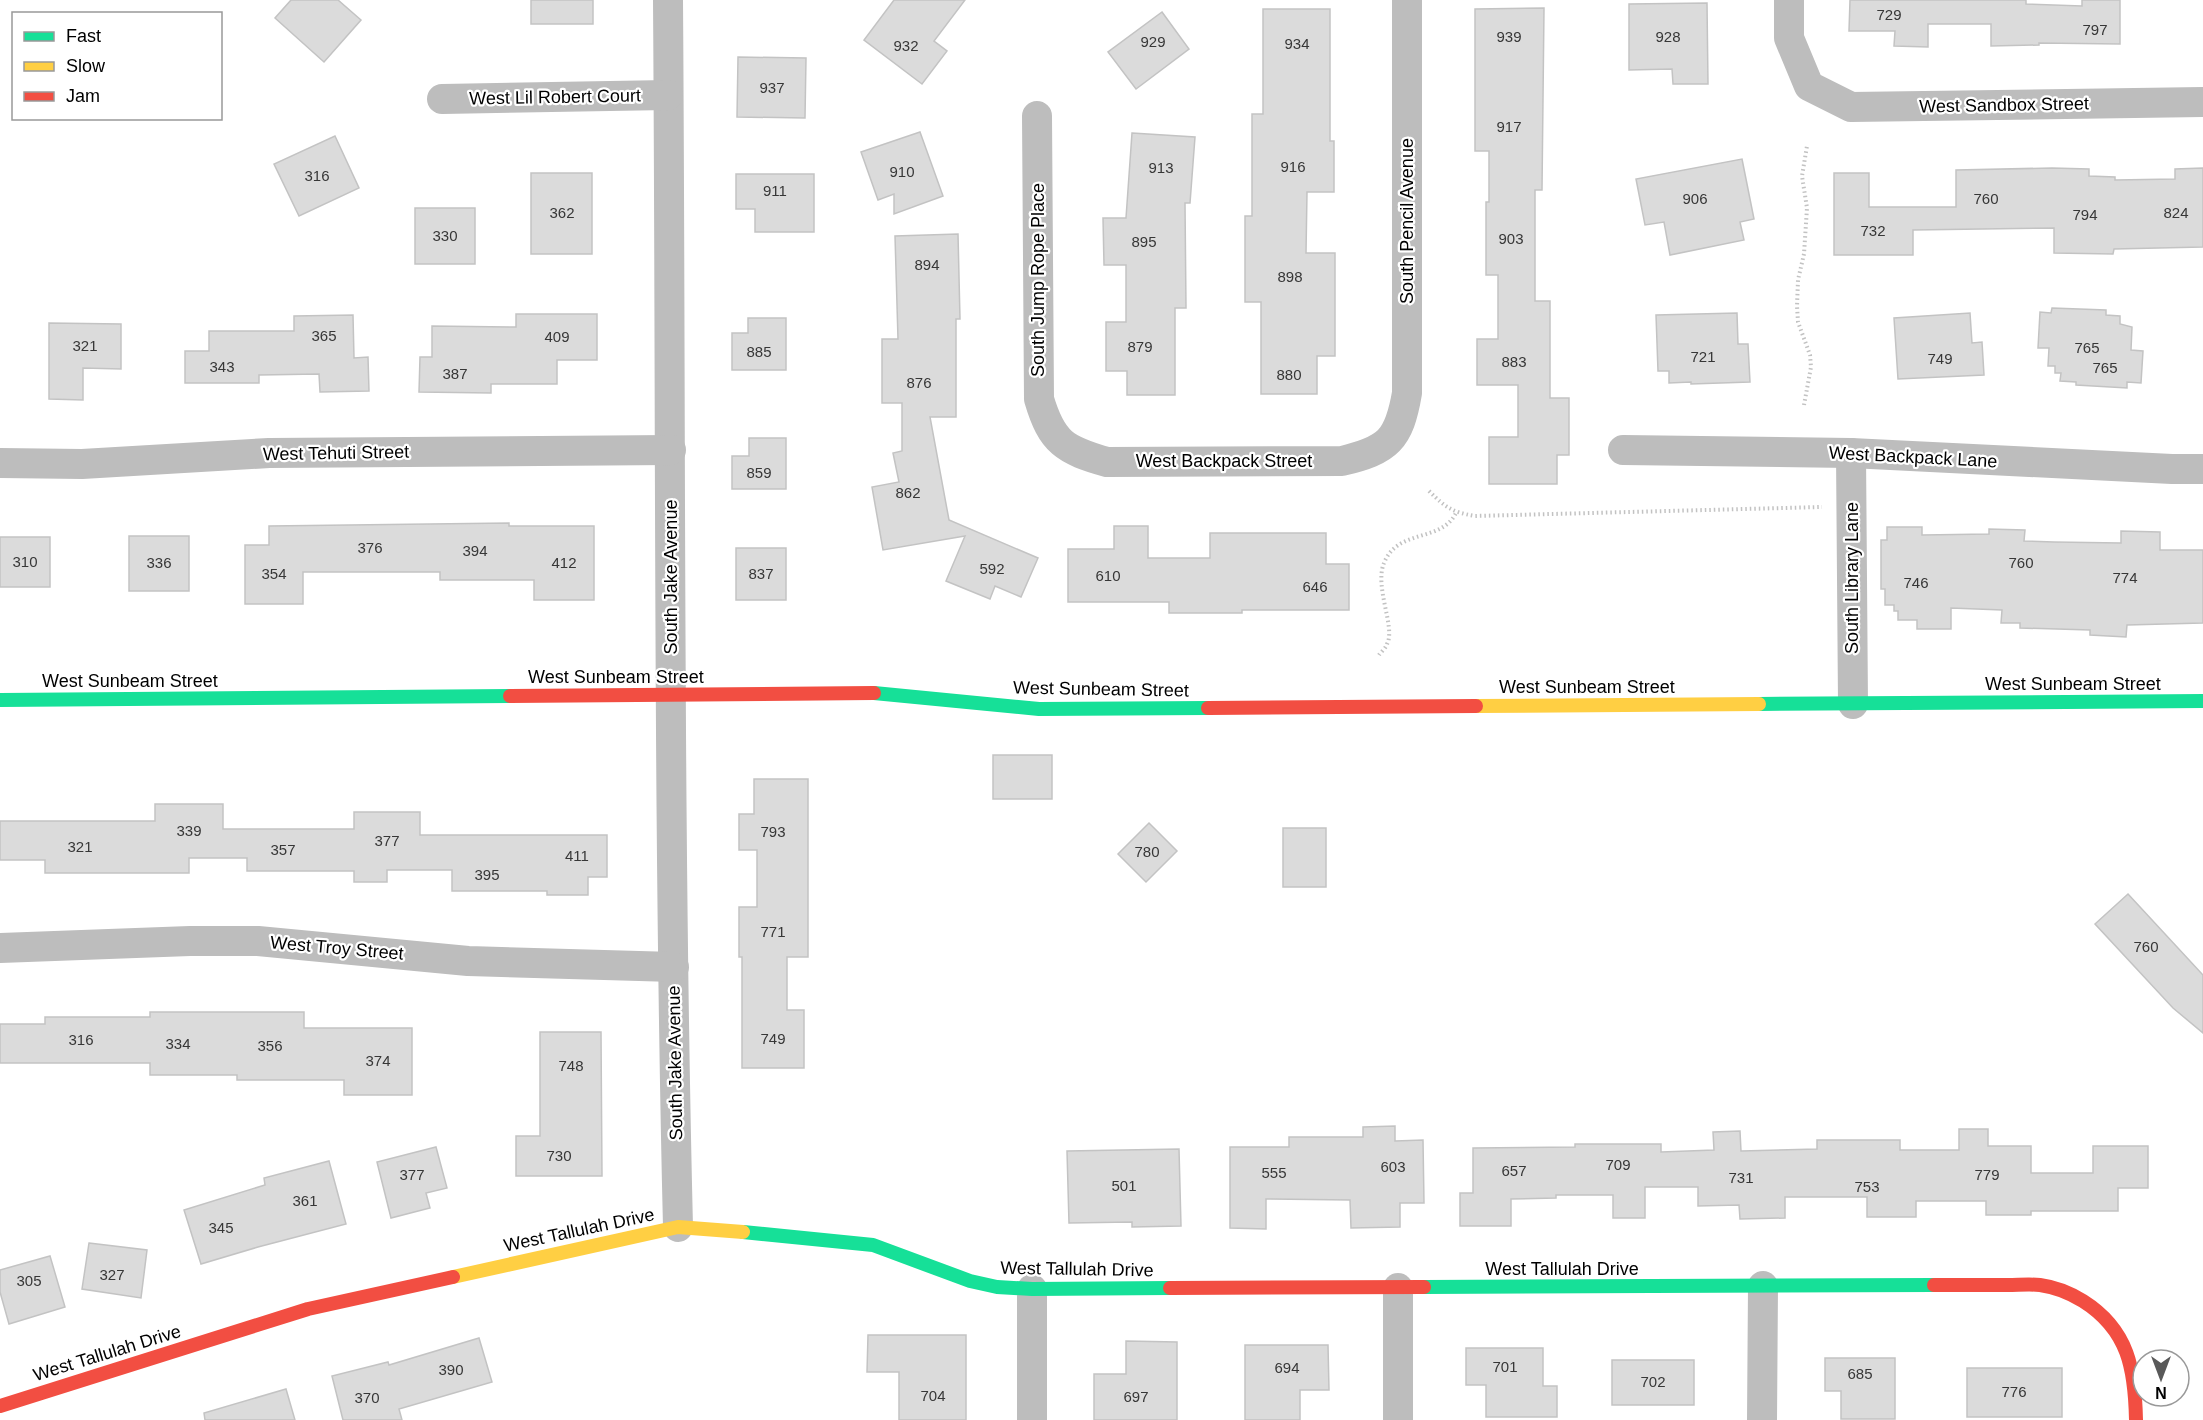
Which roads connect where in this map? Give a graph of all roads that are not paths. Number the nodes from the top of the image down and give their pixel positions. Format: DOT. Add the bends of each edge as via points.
graph roads {
  1 [pos="668,0"];
  2 [pos="1407,0"];
  3 [pos="1790,0"];
  4 [pos="668,95"];
  5 [pos="442,99"];
  6 [pos="2203,102"];
  7 [pos="1037,116"];
  8 [pos="1057,440"];
  9 [pos="1392,440"];
  10 [pos="671,450"];
  11 [pos="1623,450"];
  12 [pos="1851,453"];
  13 [pos="0,463"];
  14 [pos="2203,469"];
  15 [pos="670,695"];
  16 [pos="0,700"];
  17 [pos="2203,701"];
  18 [pos="1853,704"];
  19 [pos="0,948"];
  20 [pos="674,967"];
  21 [pos="678,1227"];
  22 [pos="1763,1286"];
  23 [pos="1398,1288"];
  24 [pos="1032,1289"];
  25 [pos="0,1406"];
  26 [pos="1032,1420"];
  27 [pos="1398,1420"];
  28 [pos="1762,1420"];
  29 [pos="2136,1420"];
  1 -- 4 [label="street, South Jake Avenue"];
  2 -- 9 [label="street, South Pencil Avenue" via="1407,393 1403,417"];
  3 -- 6 [label="street, West Sandbox Street" via="1790,38 1809,86 1851,107"];
  4 -- 5 [label="street, West Lil Robert Court"];
  4 -- 10 [label="street, South Jake Avenue"];
  7 -- 8 [label="street, South Jump Rope Place" via="1039,399"];
  8 -- 9 [label="street, West Backpack Street" via="1077,454 1107,462 1131,462 1342,461 1368,454"];
  10 -- 13 [label="street, West Tehuti Street" via="269,453 82,464"];
  10 -- 15 [label="street, South Jake Avenue"];
  11 -- 12 [label="street, West Backpack Lane"];
  12 -- 14 [label="street, West Backpack Lane"];
  12 -- 18 [label="street, South Library Lane"];
  15 -- 16 [label="street, West Sunbeam Street"];
  15 -- 18 [label="street, West Sunbeam Street" via="879,693 1039,709"];
  15 -- 20 [label="street, South Jake Avenue"];
  17 -- 18 [label="street, West Sunbeam Street"];
  19 -- 20 [label="street, West Troy Street" via="258,941 468,961"];
  20 -- 21 [label="street, South Jake Avenue"];
  21 -- 24 [label="street, West Tallulah Drive" via="873,1245 970,1281"];
  21 -- 25 [label="street, West Tallulah Drive" via="308,1309"];
  22 -- 23 [label="street, West Tallulah Drive"];
  22 -- 28 [label="street"];
  22 -- 29 [label="street, West Tallulah Drive" via="2040,1285 2073,1294 2105,1315 2126,1346 2136,1384"];
  23 -- 24 [label="street, West Tallulah Drive"];
  23 -- 27 [label="street"];
  24 -- 26 [label="street"];
}
